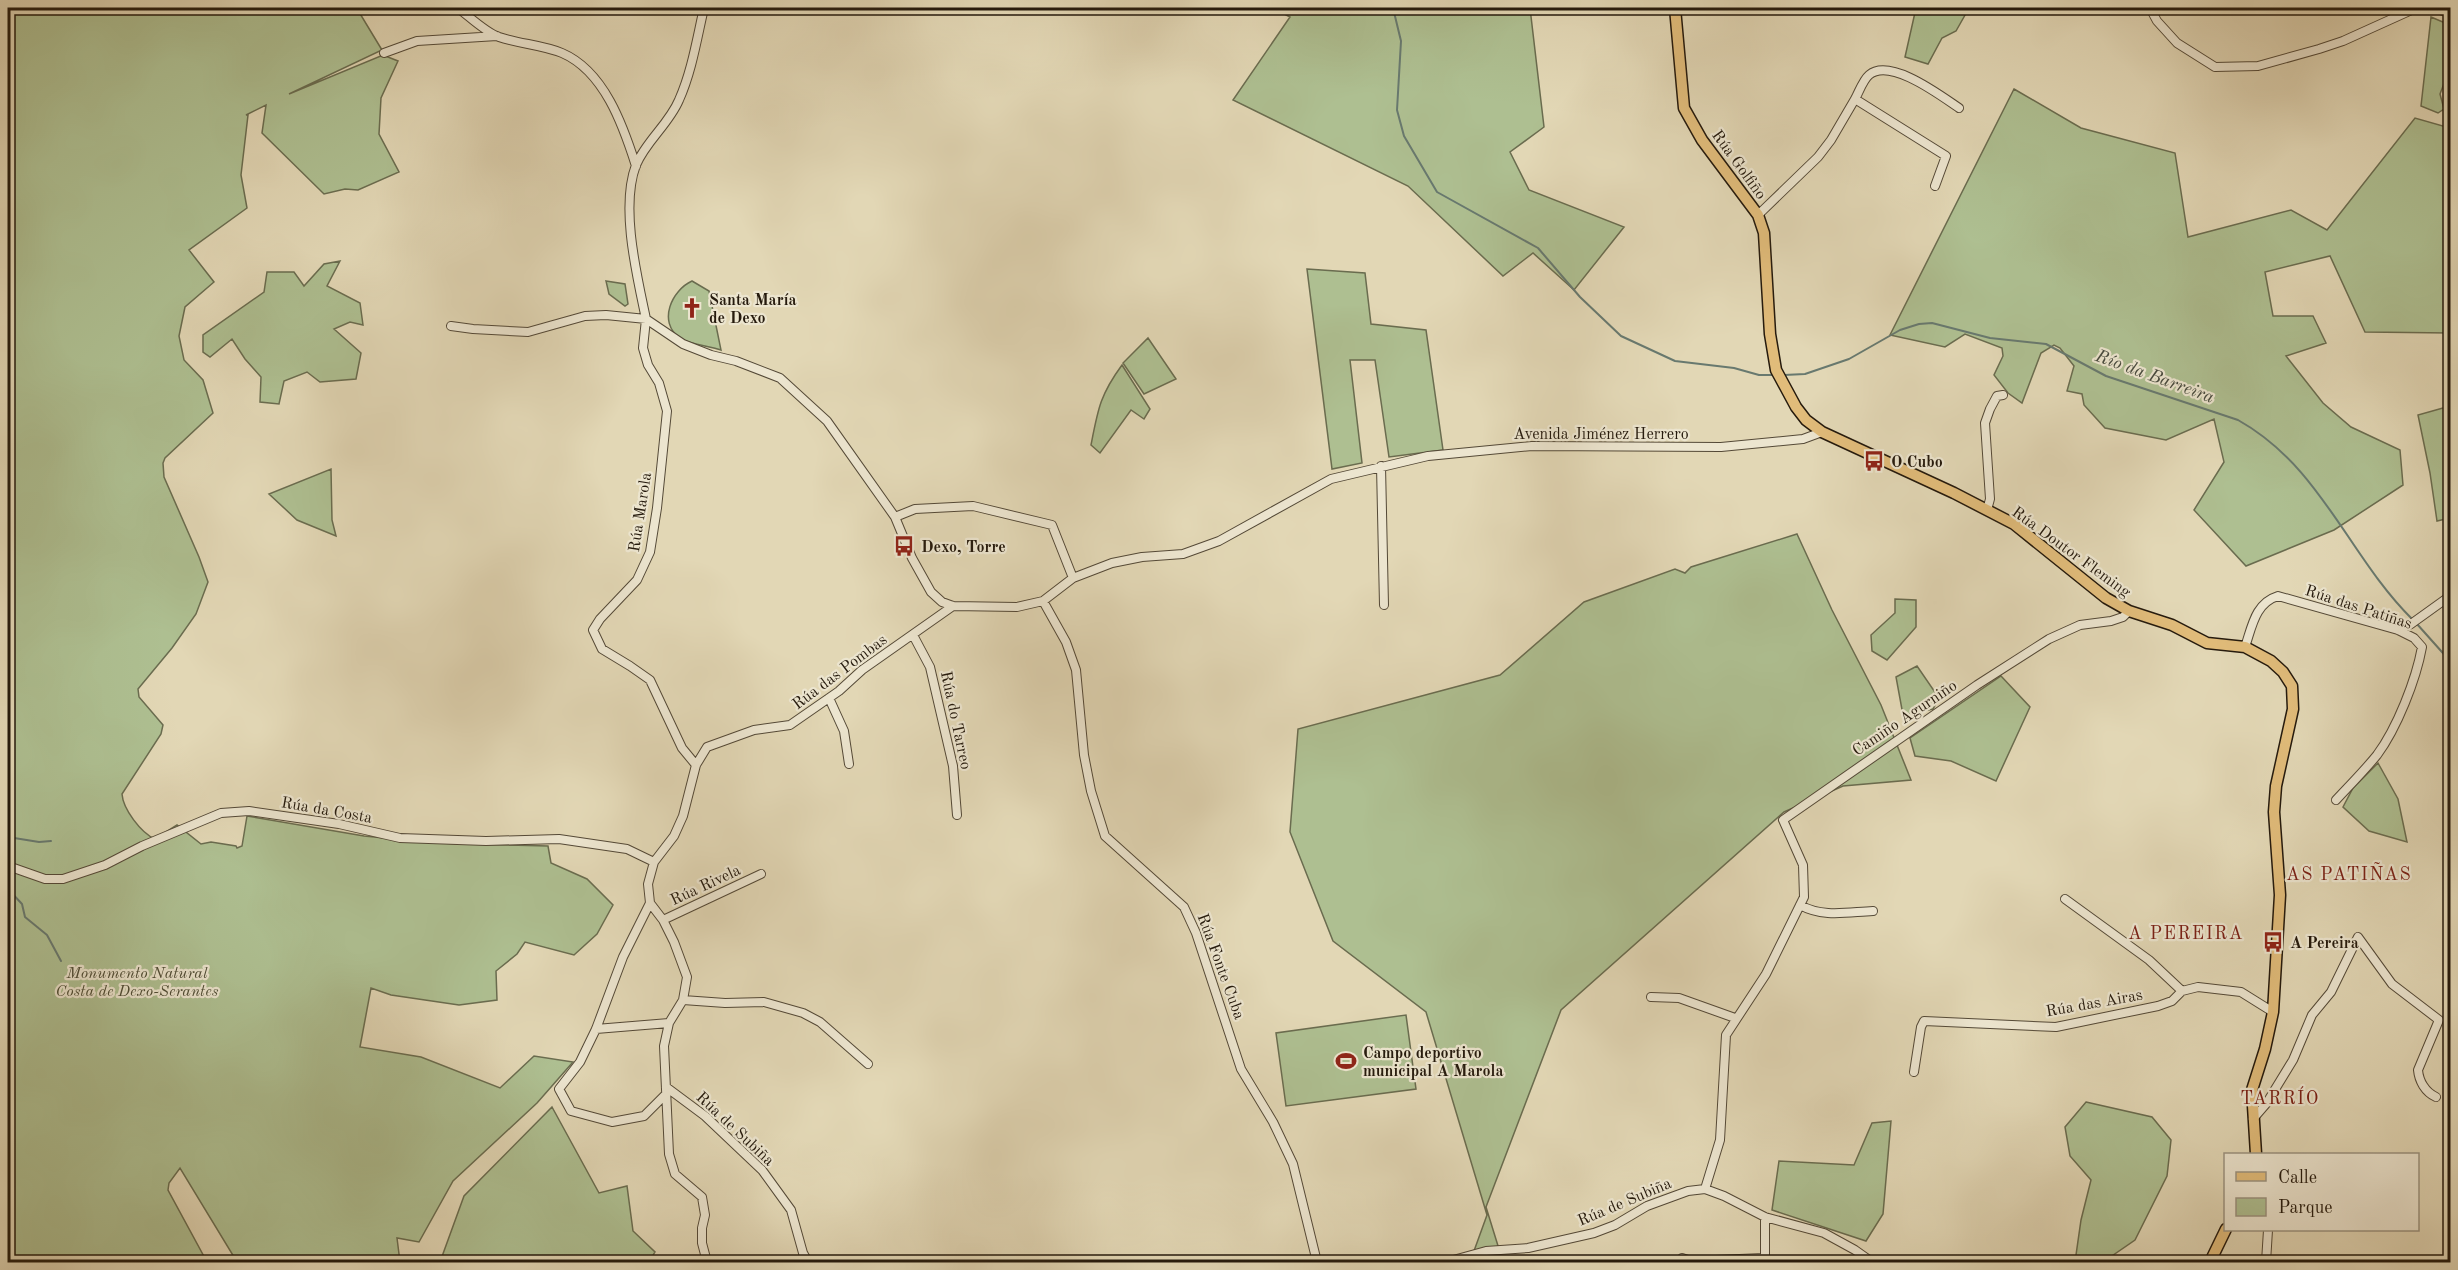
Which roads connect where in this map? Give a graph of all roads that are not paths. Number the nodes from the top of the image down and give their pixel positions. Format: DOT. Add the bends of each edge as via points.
graph roads {
  1 [pos="458,8"];
  2 [pos="704,8"];
  3 [pos="1675,8"];
  4 [pos="2150,8"];
  5 [pos="2416,8"];
  6 [pos="2433,8"];
  7 [pos="2451,13"];
  8 [pos="497,36"];
  9 [pos="384,53"];
  10 [pos="1855,99"];
  11 [pos="1959,108"];
  12 [pos="636,166"];
  13 [pos="1935,186"];
  14 [pos="1758,215"];
  15 [pos="646,319"];
  16 [pos="451,326"];
  17 [pos="2003,394"];
  18 [pos="1822,432"];
  19 [pos="1381,466"];
  20 [pos="1987,510"];
  21 [pos="895,517"];
  22 [pos="1073,578"];
  23 [pos="2451,596"];
  24 [pos="1043,601"];
  25 [pos="1384,605"];
  26 [pos="953,606"];
  27 [pos="2128,611"];
  28 [pos="2398,630"];
  29 [pos="913,635"];
  30 [pos="2245,647"];
  31 [pos="829,698"];
  32 [pos="849,764"];
  33 [pos="696,765"];
  34 [pos="2336,800"];
  35 [pos="957,815"];
  36 [pos="654,862"];
  37 [pos="8,866"];
  38 [pos="761,874"];
  39 [pos="2066,899"];
  40 [pos="650,903"];
  41 [pos="1800,905"];
  42 [pos="1873,911"];
  43 [pos="663,920"];
  44 [pos="2182,991"];
  45 [pos="1651,997"];
  46 [pos="683,1000"];
  47 [pos="2272,1012"];
  48 [pos="1735,1018"];
  49 [pos="669,1023"];
  50 [pos="596,1029"];
  51 [pos="868,1064"];
  52 [pos="1914,1072"];
  53 [pos="666,1090"];
  54 [pos="2436,1097"];
  55 [pos="2253,1119"];
  56 [pos="2256,1153"];
  57 [pos="1705,1189"];
  58 [pos="1766,1217"];
  59 [pos="2225,1231"];
  60 [pos="2268,1231"];
  61 [pos="1682,1258"];
  62 [pos="1765,1260"];
  63 [pos="707,1263"];
  64 [pos="808,1263"];
  65 [pos="1317,1263"];
  66 [pos="1446,1263"];
  67 [pos="1872,1263"];
  68 [pos="2210,1263"];
  69 [pos="2266,1263"];
  1 -- 8 [label="street"];
  2 -- 12 [label="street" via="679,101"];
  3 -- 14 [label="main road, Rúa Golfiño" via="1684,108 1702,140"];
  4 -- 5 [label="street" via="2177,43 2215,67 2258,66 2319,49"];
  6 -- 7 [label="street"];
  8 -- 9 [label="street" via="417,41"];
  8 -- 12 [label="street" via="561,52 588,69 603,90"];
  10 -- 11 [label="street" via="1867,76 1875,71 1890,71 1931,88"];
  10 -- 13 [label="street" via="1946,156"];
  10 -- 14 [label="street" via="1818,156"];
  12 -- 15 [label="street" via="630,219"];
  14 -- 18 [label="main road, Rúa Golfiño" via="1764,233 1776,370 1801,413"];
  15 -- 16 [label="street" via="585,316 528,332"];
  15 -- 21 [label="street" via="683,344 780,378 827,421"];
  15 -- 33 [label="street, Rúa Marola" via="643,348 667,411 650,552 637,580 593,630 602,649 650,680 682,748"];
  17 -- 20 [label="street, Rúa Doutor Fleming" via="1997,396 1985,423 1990,499"];
  18 -- 19 [label="street, Avenida Jiménez Herrero" via="1803,439 1721,447 1582,445 1490,449"];
  18 -- 20 [label="main road, Rúa Doutor Fleming"];
  19 -- 22 [label="street, Avenida Jiménez Herrero" via="1331,480 1219,541 1192,551 1112,563"];
  19 -- 25 [label="street"];
  20 -- 27 [label="main road, Rúa Doutor Fleming" via="2013,524"];
  21 -- 22 [label="street" via="915,509 973,506 1052,525"];
  21 -- 26 [label="street" via="931,592"];
  22 -- 24 [label="street, Avenida Jiménez Herrero"];
  23 -- 28 [label="street"];
  24 -- 26 [label="street, Avenida Jiménez Herrero" via="1017,607"];
  24 -- 65 [label="street, Rúa Fonte Cuba" via="1066,642 1076,670 1083,754 1105,836 1185,907 1241,1070 1293,1164"];
  26 -- 29 [label="street, Rúa das Pombas"];
  27 -- 30 [label="main road, Rúa Doutor Fleming" via="2172,624 2207,643"];
  27 -- 41 [label="street, Camiño Agurniño" via="2117,619 2080,625 2049,639 1783,820 1803,865 1804,897"];
  28 -- 30 [label="street, Rúa das Patiñas" via="2278,596 2267,600 2258,611"];
  28 -- 34 [label="street, Rúa das Patiñas" via="2422,647 2419,664 2377,755"];
  29 -- 31 [label="street, Rúa das Pombas"];
  29 -- 35 [label="street, Rúa do Tarreo" via="930,667 935,687 953,766"];
  30 -- 47 [label="main road, Rúa Doutor Fleming" via="2283,672 2294,697 2274,812 2280,895"];
  31 -- 32 [label="street" via="844,731"];
  31 -- 33 [label="street, Rúa das Pombas" via="790,725 754,730 707,747"];
  33 -- 36 [label="street, Rúa das Pombas" via="683,816 674,836"];
  36 -- 37 [label="street, Rúa da Costa" via="627,849 559,839 400,838 339,824 249,811 221,813 105,865 63,879 45,879"];
  36 -- 40 [label="street, Rúa das Pombas" via="648,884"];
  38 -- 43 [label="street, Rúa Rivela"];
  39 -- 44 [label="street" via="2149,960"];
  40 -- 43 [label="street"];
  40 -- 50 [label="street" via="623,957"];
  41 -- 42 [label="street" via="1827,914"];
  41 -- 48 [label="street, Camiño Agurniño" via="1766,974"];
  43 -- 46 [label="street" via="687,977"];
  44 -- 47 [label="street, Rúa das Airas" via="2198,987 2241,992"];
  44 -- 52 [label="street, Rúa das Airas" via="2172,1001 2158,1006 2055,1026 1924,1021"];
  45 -- 48 [label="street" via="1679,998"];
  46 -- 49 [label="street"];
  46 -- 51 [label="street" via="764,1002 802,1013 820,1022"];
  47 -- 55 [label="main road, Rúa Doutor Fleming" via="2252,1090"];
  48 -- 57 [label="street, Camiño Agurniño" via="1726,1035 1720,1140"];
  49 -- 50 [label="street"];
  49 -- 53 [label="street" via="664,1046"];
  50 -- 53 [label="street" via="580,1062 559,1089 571,1111 612,1122 645,1116"];
  53 -- 63 [label="street" via="669,1154 675,1174 702,1197 702,1243"];
  53 -- 64 [label="street, Rúa de Subiña" via="705,1116 762,1170 791,1210"];
  54 -- 55 [label="street" via="2429,1094 2418,1070 2439,1020 2392,984 2358,937 2331,992 2312,1016 2293,1060"];
  55 -- 56 [label="main road, Rúa Doutor Fleming"];
  57 -- 58 [label="street"];
  57 -- 66 [label="street, Rúa de Subiña" via="1647,1206 1594,1233 1528,1248 1486,1251"];
  58 -- 62 [label="street"];
  58 -- 67 [label="street" via="1824,1233"];
  59 -- 68 [label="main road"];
  60 -- 69 [label="street"];
  61 -- 62 [label="street"];
}
